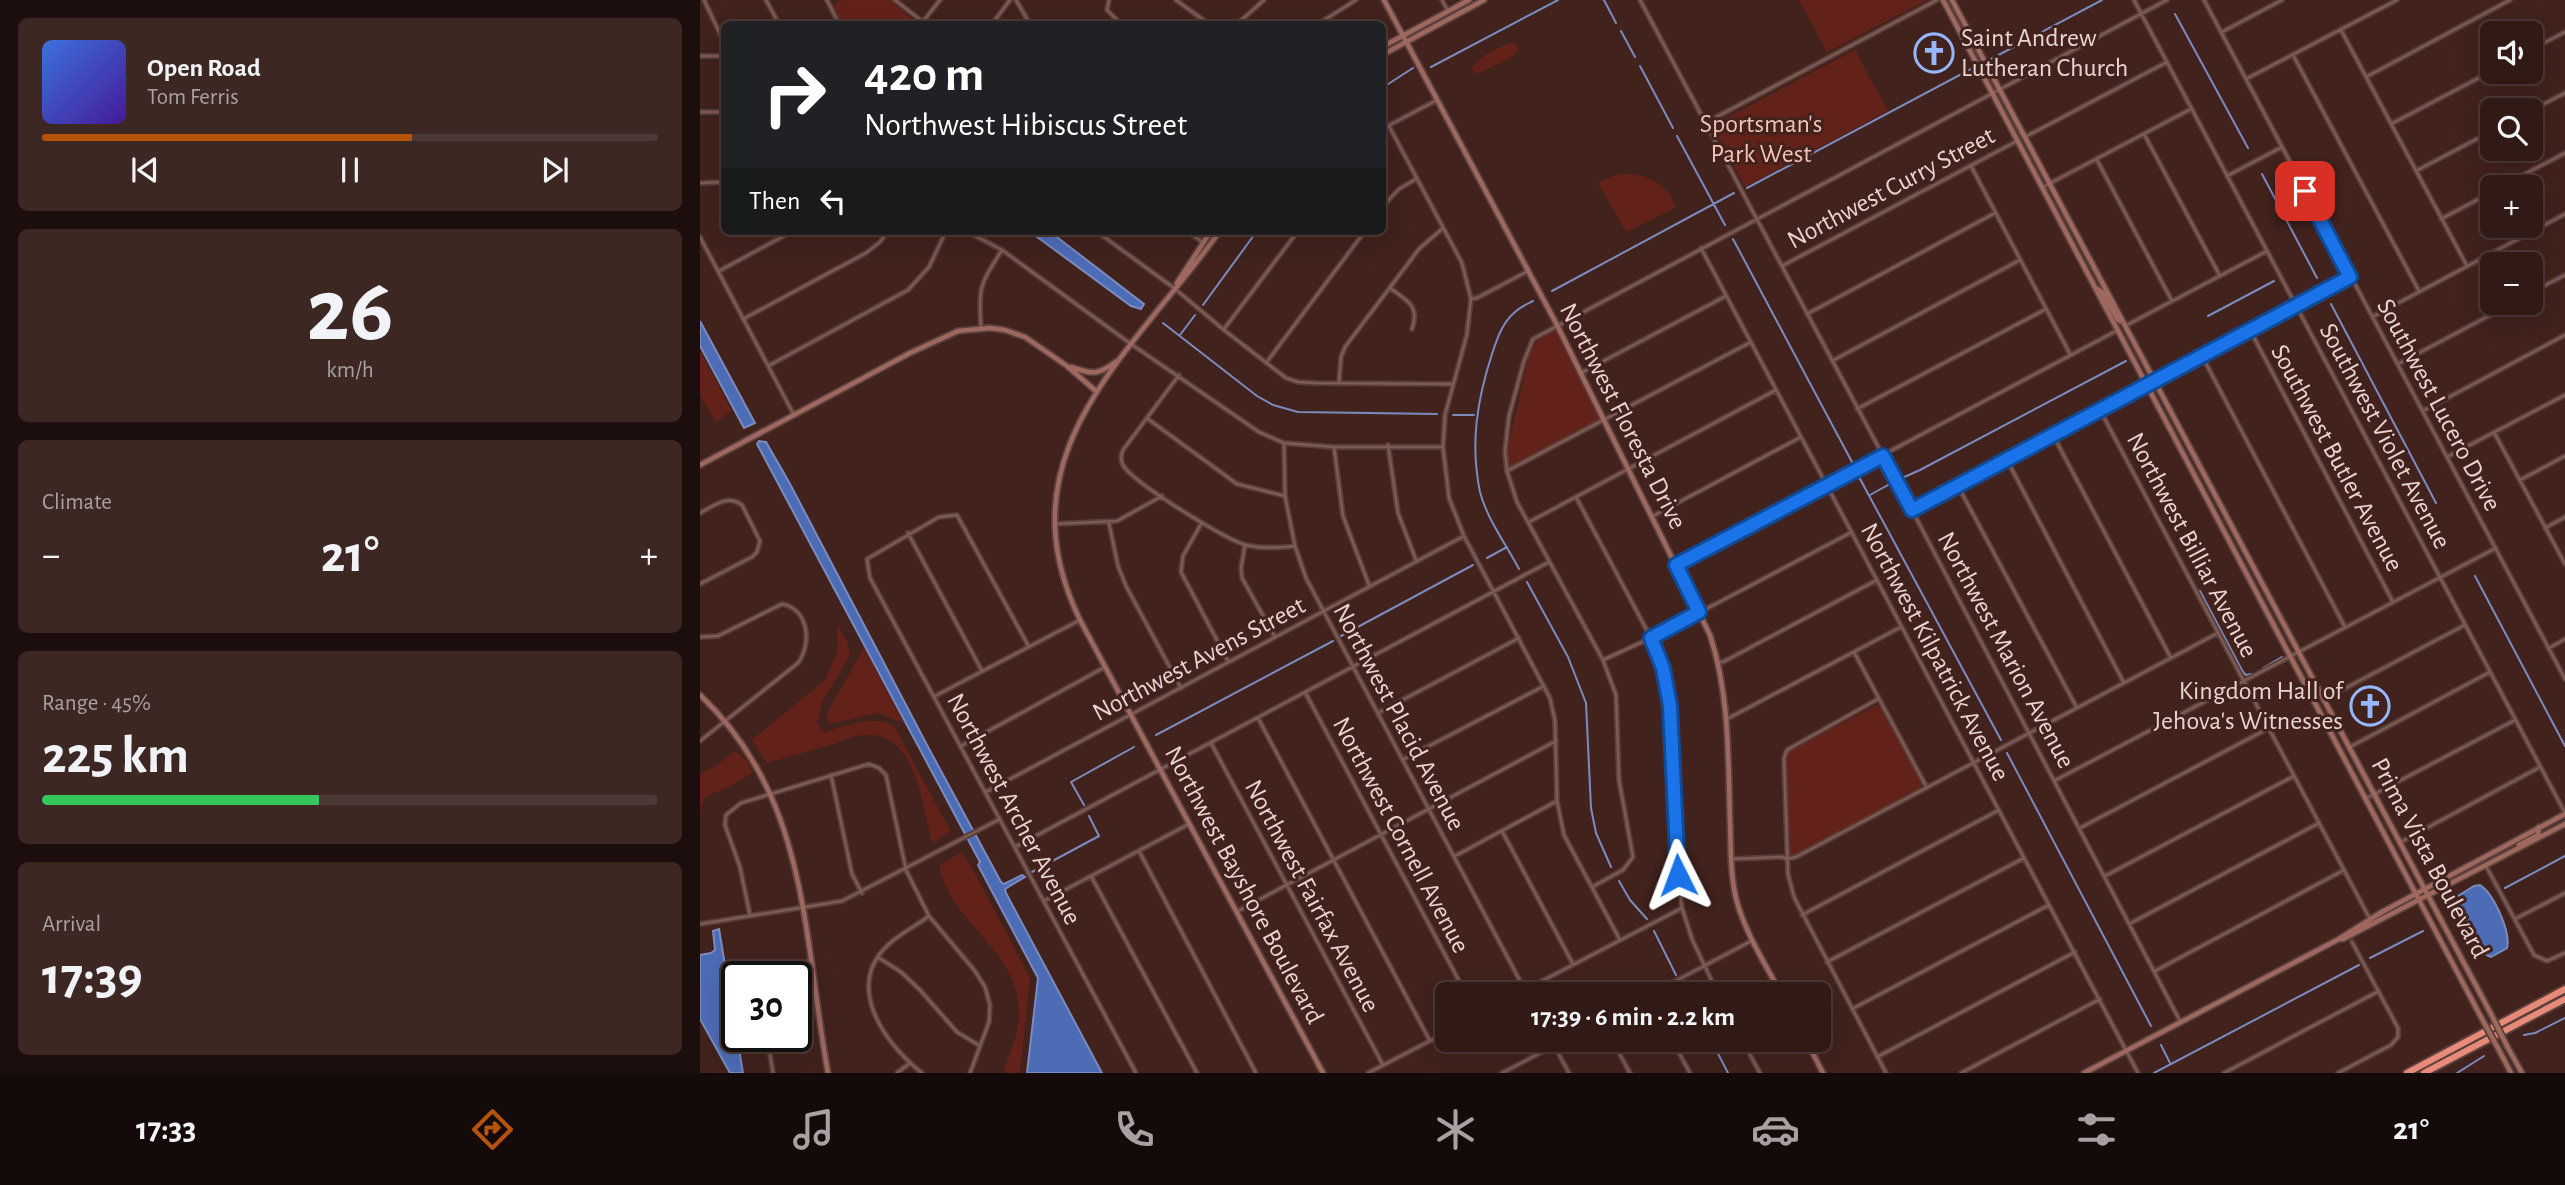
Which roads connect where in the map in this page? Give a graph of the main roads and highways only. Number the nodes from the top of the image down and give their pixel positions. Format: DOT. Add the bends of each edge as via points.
graph roads {
  1 [pos="1384,0"];
  2 [pos="1469,0"];
  3 [pos="1484,0"];
  4 [pos="1943,0"];
  5 [pos="1952,0"];
  6 [pos="1405,39"];
  7 [pos="1386,46"];
  8 [pos="1386,52"];
  9 [pos="1208,235"];
  10 [pos="1217,235"];
  11 [pos="1174,288"];
  12 [pos="2096,289"];
  13 [pos="2124,324"];
  14 [pos="1121,358"];
  15 [pos="1067,366"];
  16 [pos="1097,391"];
  17 [pos="700,466"];
  18 [pos="2295,654"];
  19 [pos="700,695"];
  20 [pos="2565,815"];
  21 [pos="2565,824"];
  22 [pos="2539,827"];
  23 [pos="2547,834"];
  24 [pos="2514,851"];
  25 [pos="2424,890"];
  26 [pos="2416,894"];
  27 [pos="2427,896"];
  28 [pos="2419,900"];
  29 [pos="2339,939"];
  30 [pos="1775,982"];
  31 [pos="2565,989"];
  32 [pos="2565,999"];
  33 [pos="1812,1052"];
  34 [pos="828,1073"];
  35 [pos="1322,1073"];
  36 [pos="1823,1073"];
  37 [pos="2084,1073"];
  38 [pos="2407,1073"];
  39 [pos="2424,1073"];
  40 [pos="2511,1073"];
  41 [pos="2522,1073"];
  1 -- 6 [label="main road, Northwest Floresta Drive"];
  2 -- 6 [label="main road"];
  3 -- 6 [label="main road"];
  4 -- 12 [label="main road"];
  5 -- 13 [label="main road"];
  6 -- 7 [label="main road"];
  6 -- 8 [label="main road"];
  6 -- 30 [label="main road, Northwest Floresta Drive" via="1557,325 1699,612 1718,662 1727,719 1731,859 1737,901"];
  9 -- 11 [label="main road"];
  10 -- 11 [label="main road"];
  11 -- 14 [label="main road, Northwest Bayshore Boulevard"];
  12 -- 13 [label="main road"];
  12 -- 18 [label="main road"];
  13 -- 18 [label="main road"];
  14 -- 15 [label="main road" via="1097,373"];
  14 -- 16 [label="main road, Northwest Bayshore Boulevard"];
  15 -- 16 [label="main road"];
  15 -- 17 [label="main road" via="1025,337 1005,330 958,331"];
  16 -- 35 [label="main road, Northwest Bayshore Boulevard" via="1067,445 1058,479 1054,524 1063,579 1080,620"];
  18 -- 25 [label="main road, Prima Vista Boulevard"];
  18 -- 26 [label="main road, Prima Vista Boulevard"];
  19 -- 34 [label="main road" via="726,721 754,762 783,820"];
  20 -- 22 [label="main road"];
  20 -- 23 [label="main road" via="2550,825"];
  21 -- 23 [label="main road"];
  22 -- 24 [label="main road" via="2538,835"];
  22 -- 25 [label="main road"];
  23 -- 24 [label="main road"];
  24 -- 27 [label="main road"];
  25 -- 26 [label="main road"];
  25 -- 27 [label="main road, Prima Vista Boulevard"];
  26 -- 28 [label="main road, Prima Vista Boulevard"];
  26 -- 29 [label="main road"];
  27 -- 28 [label="main road"];
  27 -- 41 [label="main road, Prima Vista Boulevard, bridge"];
  28 -- 29 [label="main road"];
  28 -- 40 [label="main road, Prima Vista Boulevard, bridge"];
  29 -- 37 [label="main road"];
  31 -- 38 [label="highway"];
  32 -- 39 [label="highway"];
  33 -- 36 [label="main road"];
}
